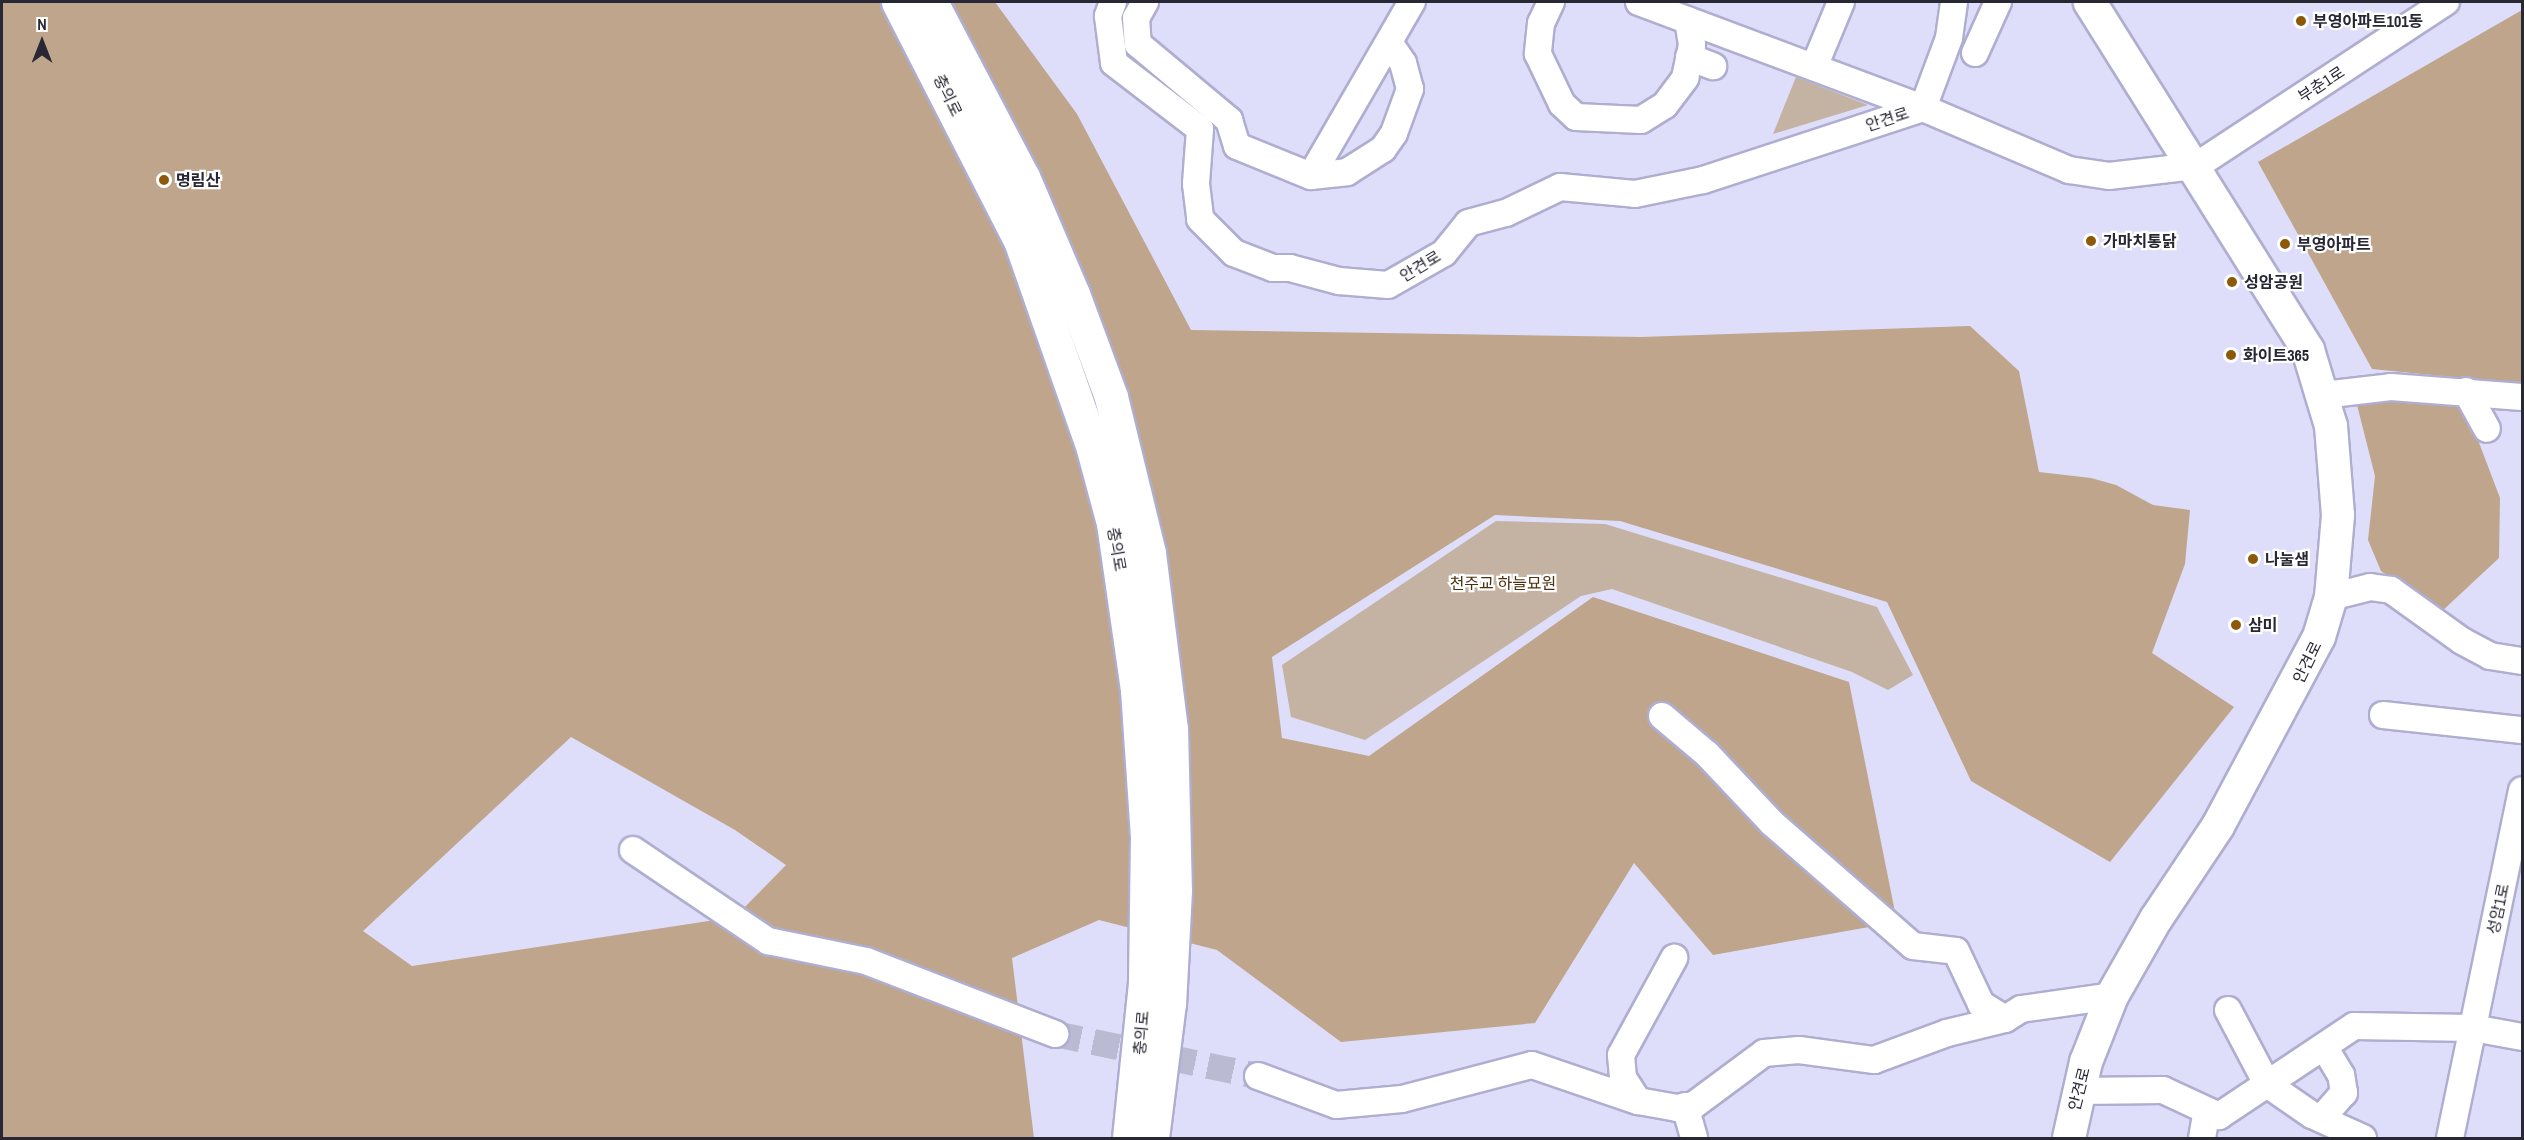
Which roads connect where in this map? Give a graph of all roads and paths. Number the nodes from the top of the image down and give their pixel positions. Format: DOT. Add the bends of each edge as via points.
graph roads {
  1 [pos="898,2"];
  2 [pos="931,2"];
  3 [pos="1113,2"];
  4 [pos="1145,2"];
  5 [pos="1551,2"];
  6 [pos="1639,2"];
  7 [pos="1841,2"];
  8 [pos="1954,2"];
  9 [pos="2090,2"];
  10 [pos="2446,2"];
  11 [pos="1407,3"];
  12 [pos="1997,19"];
  13 [pos="1688,20"];
  14 [pos="1389,42"];
  15 [pos="1975,53"];
  16 [pos="1689,57"];
  17 [pos="1713,66"];
  18 [pos="1814,67"];
  19 [pos="1923,108"];
  20 [pos="2196,166"];
  21 [pos="1311,176"];
  22 [pos="2466,391"];
  23 [pos="2323,395"];
  24 [pos="2523,397"];
  25 [pos="2487,429"];
  26 [pos="2331,597"];
  27 [pos="2523,661"];
  28 [pos="2383,715"];
  29 [pos="1662,716"];
  30 [pos="2523,730"];
  31 [pos="2523,790"];
  32 [pos="633,850"];
  33 [pos="2516,853"];
  34 [pos="1674,958"];
  35 [pos="2112,996"];
  36 [pos="2228,1010"];
  37 [pos="2005,1019"];
  38 [pos="2473,1028"];
  39 [pos="1055,1034"];
  40 [pos="2523,1037"];
  41 [pos="2324,1047"];
  42 [pos="1258,1076"];
  43 [pos="2267,1084"];
  44 [pos="2078,1091"];
  45 [pos="1638,1101"];
  46 [pos="1685,1106"];
  47 [pos="2207,1111"];
  48 [pos="2321,1119"];
  49 [pos="1129,1138"];
  50 [pos="1152,1138"];
  51 [pos="1694,1138"];
  52 [pos="2069,1138"];
  53 [pos="2202,1138"];
  54 [pos="2363,1138"];
  55 [pos="2450,1138"];
  1 -- 49 [label="highway, 충의로" via="1020,240 1067,367 1113,523 1137,690 1147,836 1145,983"];
  2 -- 50 [label="highway, 충의로" via="1009,148 1070,284 1111,397 1149,553 1171,729 1175,890 1169,1003"];
  3 -- 19 [label="street, 안견로" via="1108,16 1114,63 1200,129 1196,184 1200,219 1234,253 1273,268 1290,268 1339,281 1388,285 1444,253 1468,223 1506,213 1560,187 1635,194 1703,180"];
  4 -- 21 [label="street" via="1136,18 1138,45 1229,120 1237,146"];
  5 -- 16 [label="street" via="1541,23 1538,54 1551,86 1576,117 1641,120 1681,103"];
  6 -- 13 [label="street, 안견로"];
  7 -- 18 [label="street"];
  8 -- 19 [label="street" via="1949,38"];
  9 -- 20 [label="main road, 안견로"];
  10 -- 20 [label="street, 부춘1로"];
  11 -- 14 [label="street"];
  12 -- 15 [label="street"];
  13 -- 16 [label="street"];
  13 -- 18 [label="street, 안견로"];
  14 -- 21 [label="street"];
  14 -- 21 [label="street" via="1403,63 1410,89 1394,133 1383,149 1347,172"];
  16 -- 17 [label="street"];
  18 -- 19 [label="street, 안견로"];
  19 -- 20 [label="street, 안견로" via="2079,173 2129,176"];
  20 -- 23 [label="main road, 안견로" via="2296,327"];
  22 -- 23 [label="street" via="2391,387"];
  22 -- 24 [label="street"];
  22 -- 25 [label="street"];
  23 -- 26 [label="main road, 안견로" via="2331,426 2337,490"];
  26 -- 27 [label="street" via="2370,587 2391,590 2490,656"];
  26 -- 35 [label="main road, 안견로" via="2314,648 2281,714 2218,826 2156,919"];
  28 -- 30 [label="street"];
  29 -- 37 [label="street" via="1707,754 1772,823 1913,946 1956,951 1981,1004"];
  31 -- 33 [label="street, 성암1로"];
  32 -- 39 [label="street" via="768,940 866,961"];
  33 -- 38 [label="street, 성암1로"];
  34 -- 45 [label="street" via="1621,1055 1623,1078"];
  35 -- 37 [label="street" via="2021,1009"];
  35 -- 44 [label="main road, 안견로"];
  36 -- 43 [label="street"];
  37 -- 46 [label="street" via="1947,1033 1874,1060 1799,1050 1764,1053 1694,1105"];
  38 -- 40 [label="street"];
  38 -- 41 [label="street" via="2354,1026"];
  38 -- 55 [label="street, 성암1로"];
  41 -- 43 [label="street"];
  41 -- 48 [label="street" via="2341,1075 2344,1093"];
  42 -- 45 [label="street" via="1336,1105 1402,1099 1532,1065"];
  43 -- 47 [label="street" via="2219,1116"];
  43 -- 48 [label="street"];
  44 -- 47 [label="street" via="2163,1090"];
  44 -- 52 [label="main road, 안견로"];
  45 -- 46 [label="street"];
  46 -- 51 [label="street"];
  47 -- 53 [label="street"];
  48 -- 54 [label="street"];
}
